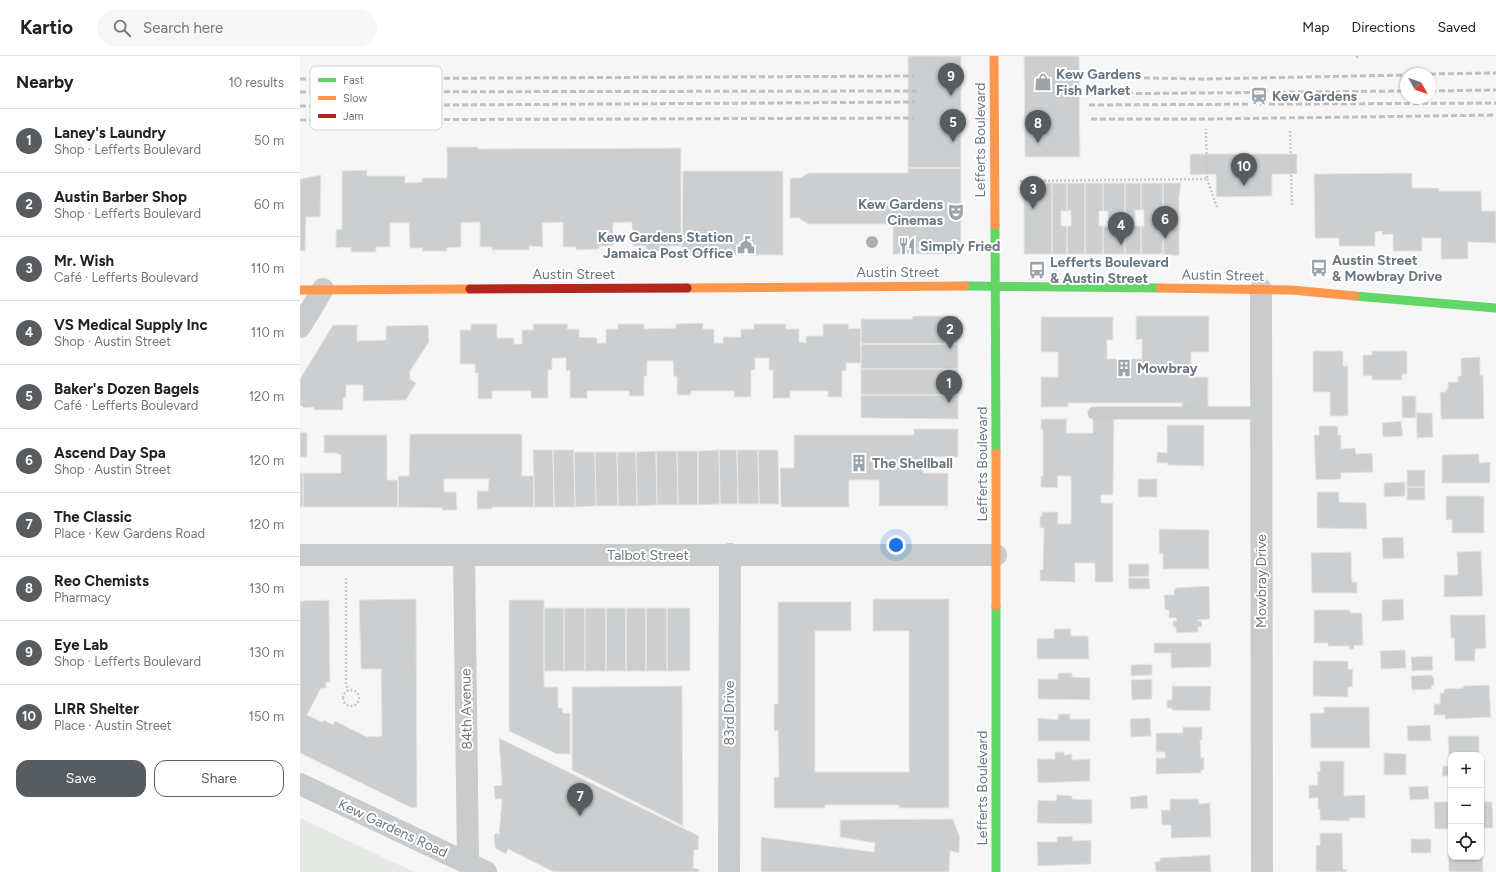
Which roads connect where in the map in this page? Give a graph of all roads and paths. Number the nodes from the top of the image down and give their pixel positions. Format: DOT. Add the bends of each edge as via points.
graph roads {
  1 [pos="994,56"];
  2 [pos="1206,129"];
  3 [pos="1290,131"];
  4 [pos="1207,180"];
  5 [pos="1020,181"];
  6 [pos="1292,205"];
  7 [pos="1217,207"];
  8 [pos="996,286"];
  9 [pos="1261,289"];
  10 [pos="300,290"];
  11 [pos="323,290"];
  12 [pos="1496,308"];
  13 [pos="300,327"];
  14 [pos="1094,413"];
  15 [pos="1261,413"];
  16 [pos="730,554"];
  17 [pos="300,555"];
  18 [pos="464,555"];
  19 [pos="996,555"];
  20 [pos="346,577"];
  21 [pos="348,691"];
  22 [pos="300,784"];
  23 [pos="477,867"];
  24 [pos="730,872"];
  25 [pos="996,872"];
  26 [pos="1262,872"];
  1 -- 8 [label="street, Lefferts Boulevard"];
  2 -- 4 [label="path"];
  3 -- 6 [label="path"];
  4 -- 5 [label="path"];
  4 -- 7 [label="path"];
  8 -- 9 [label="street, Austin Street"];
  8 -- 11 [label="street, Austin Street"];
  8 -- 19 [label="street, Lefferts Boulevard"];
  9 -- 12 [label="street, Austin Street"];
  9 -- 15 [label="street, Mowbray Drive"];
  10 -- 11 [label="street, Austin Street"];
  11 -- 13 [label="street"];
  14 -- 15 [label="lane"];
  15 -- 26 [label="street, Mowbray Drive"];
  16 -- 18 [label="street, Talbot Street"];
  16 -- 19 [label="street, Talbot Street"];
  16 -- 24 [label="street, 83rd Drive"];
  17 -- 18 [label="street, Talbot Street"];
  18 -- 23 [label="street, 84th Avenue"];
  19 -- 25 [label="street, Lefferts Boulevard"];
  20 -- 21 [label="path"];
  21 -- 21 [label="path" via="354,690 359,695 360,700 354,707 348,706 343,700 344,694"];
  22 -- 23 [label="street, Kew Gardens Road"];
}
